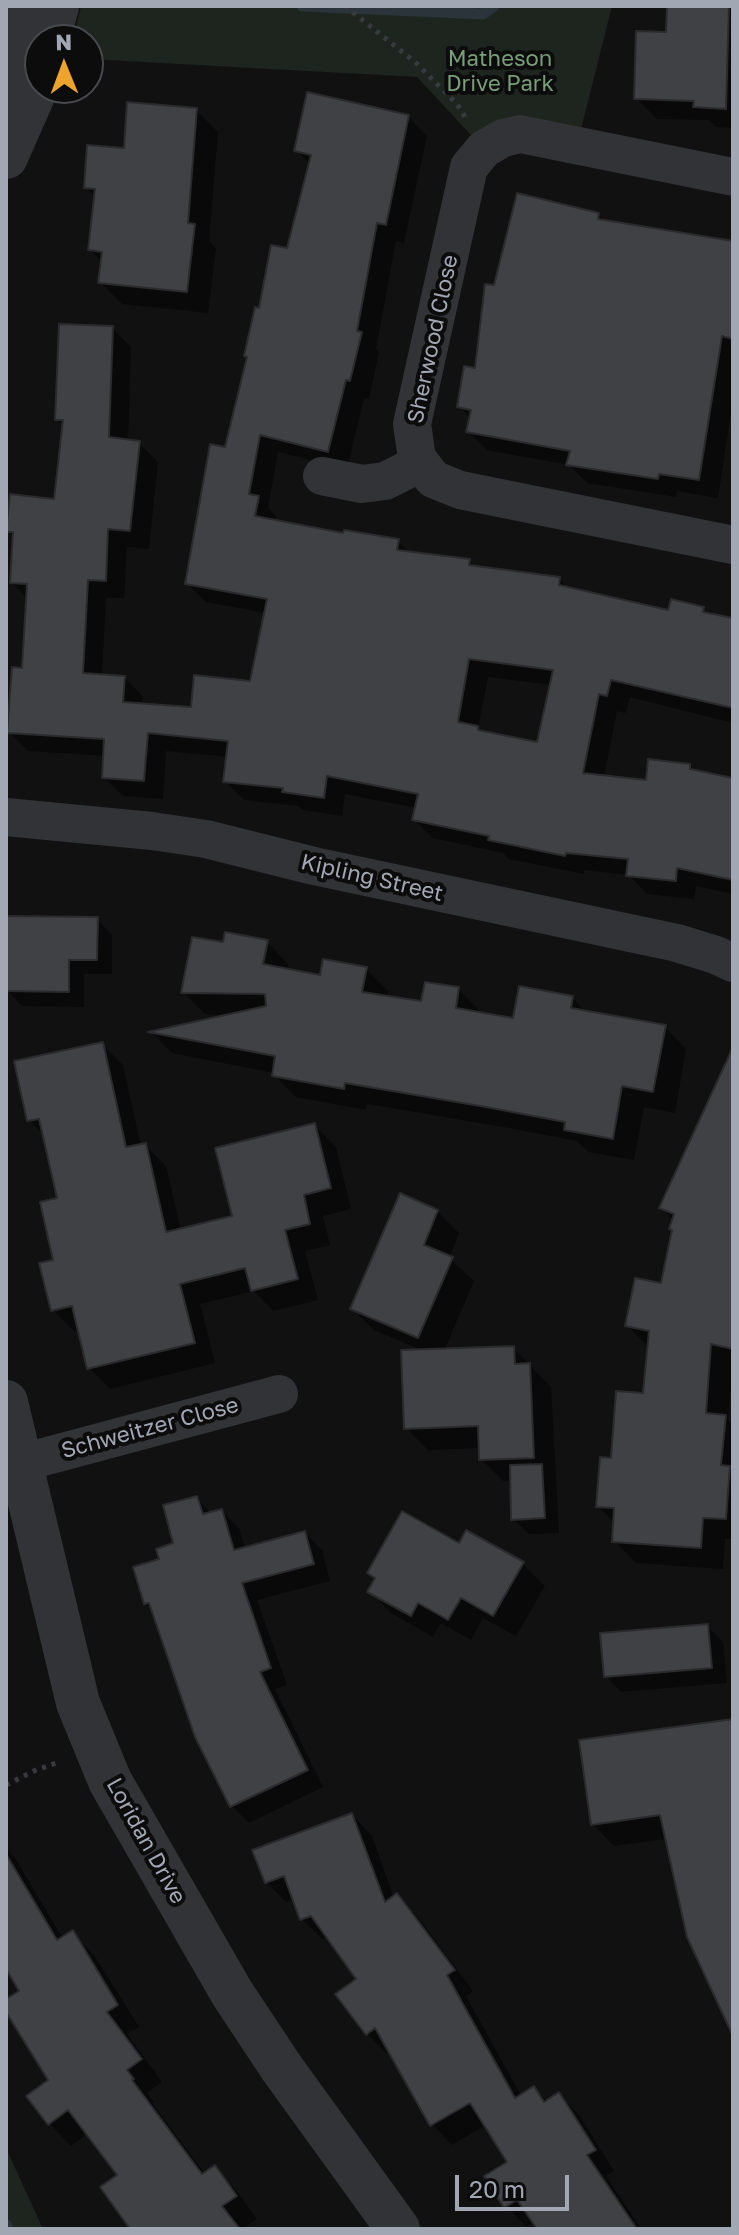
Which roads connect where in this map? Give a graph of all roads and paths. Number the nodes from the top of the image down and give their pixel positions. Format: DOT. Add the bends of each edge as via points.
graph roads {
  1 [pos="22,6"];
  2 [pos="345,6"];
  3 [pos="6,83"];
  4 [pos="29,104"];
  5 [pos="484,149"];
  6 [pos="6,157"];
  7 [pos="733,177"];
  8 [pos="421,463"];
  9 [pos="322,476"];
  10 [pos="733,545"];
  11 [pos="6,817"];
  12 [pos="733,963"];
  13 [pos="279,1394"];
  14 [pos="6,1402"];
  15 [pos="21,1463"];
  16 [pos="98,1749"];
  17 [pos="6,1785"];
  18 [pos="398,2229"];
  1 -- 3 [label="street"];
  2 -- 5 [label="path" via="457,104"];
  4 -- 6 [label="street"];
  5 -- 7 [label="street" via="520,134"];
  5 -- 8 [label="street, Sherwood Close" via="469,167 412,424"];
  8 -- 9 [label="street" via="385,481 362,484"];
  8 -- 10 [label="street" via="433,479 460,490"];
  11 -- 12 [label="street, Kipling Street" via="206,839 677,943"];
  13 -- 15 [label="street, Schweitzer Close"];
  14 -- 15 [label="street, Loridan Drive"];
  15 -- 16 [label="street, Loridan Drive" via="78,1703"];
  16 -- 17 [label="path"];
  16 -- 18 [label="street, Loridan Drive" via="110,1781 232,1993"];
}
